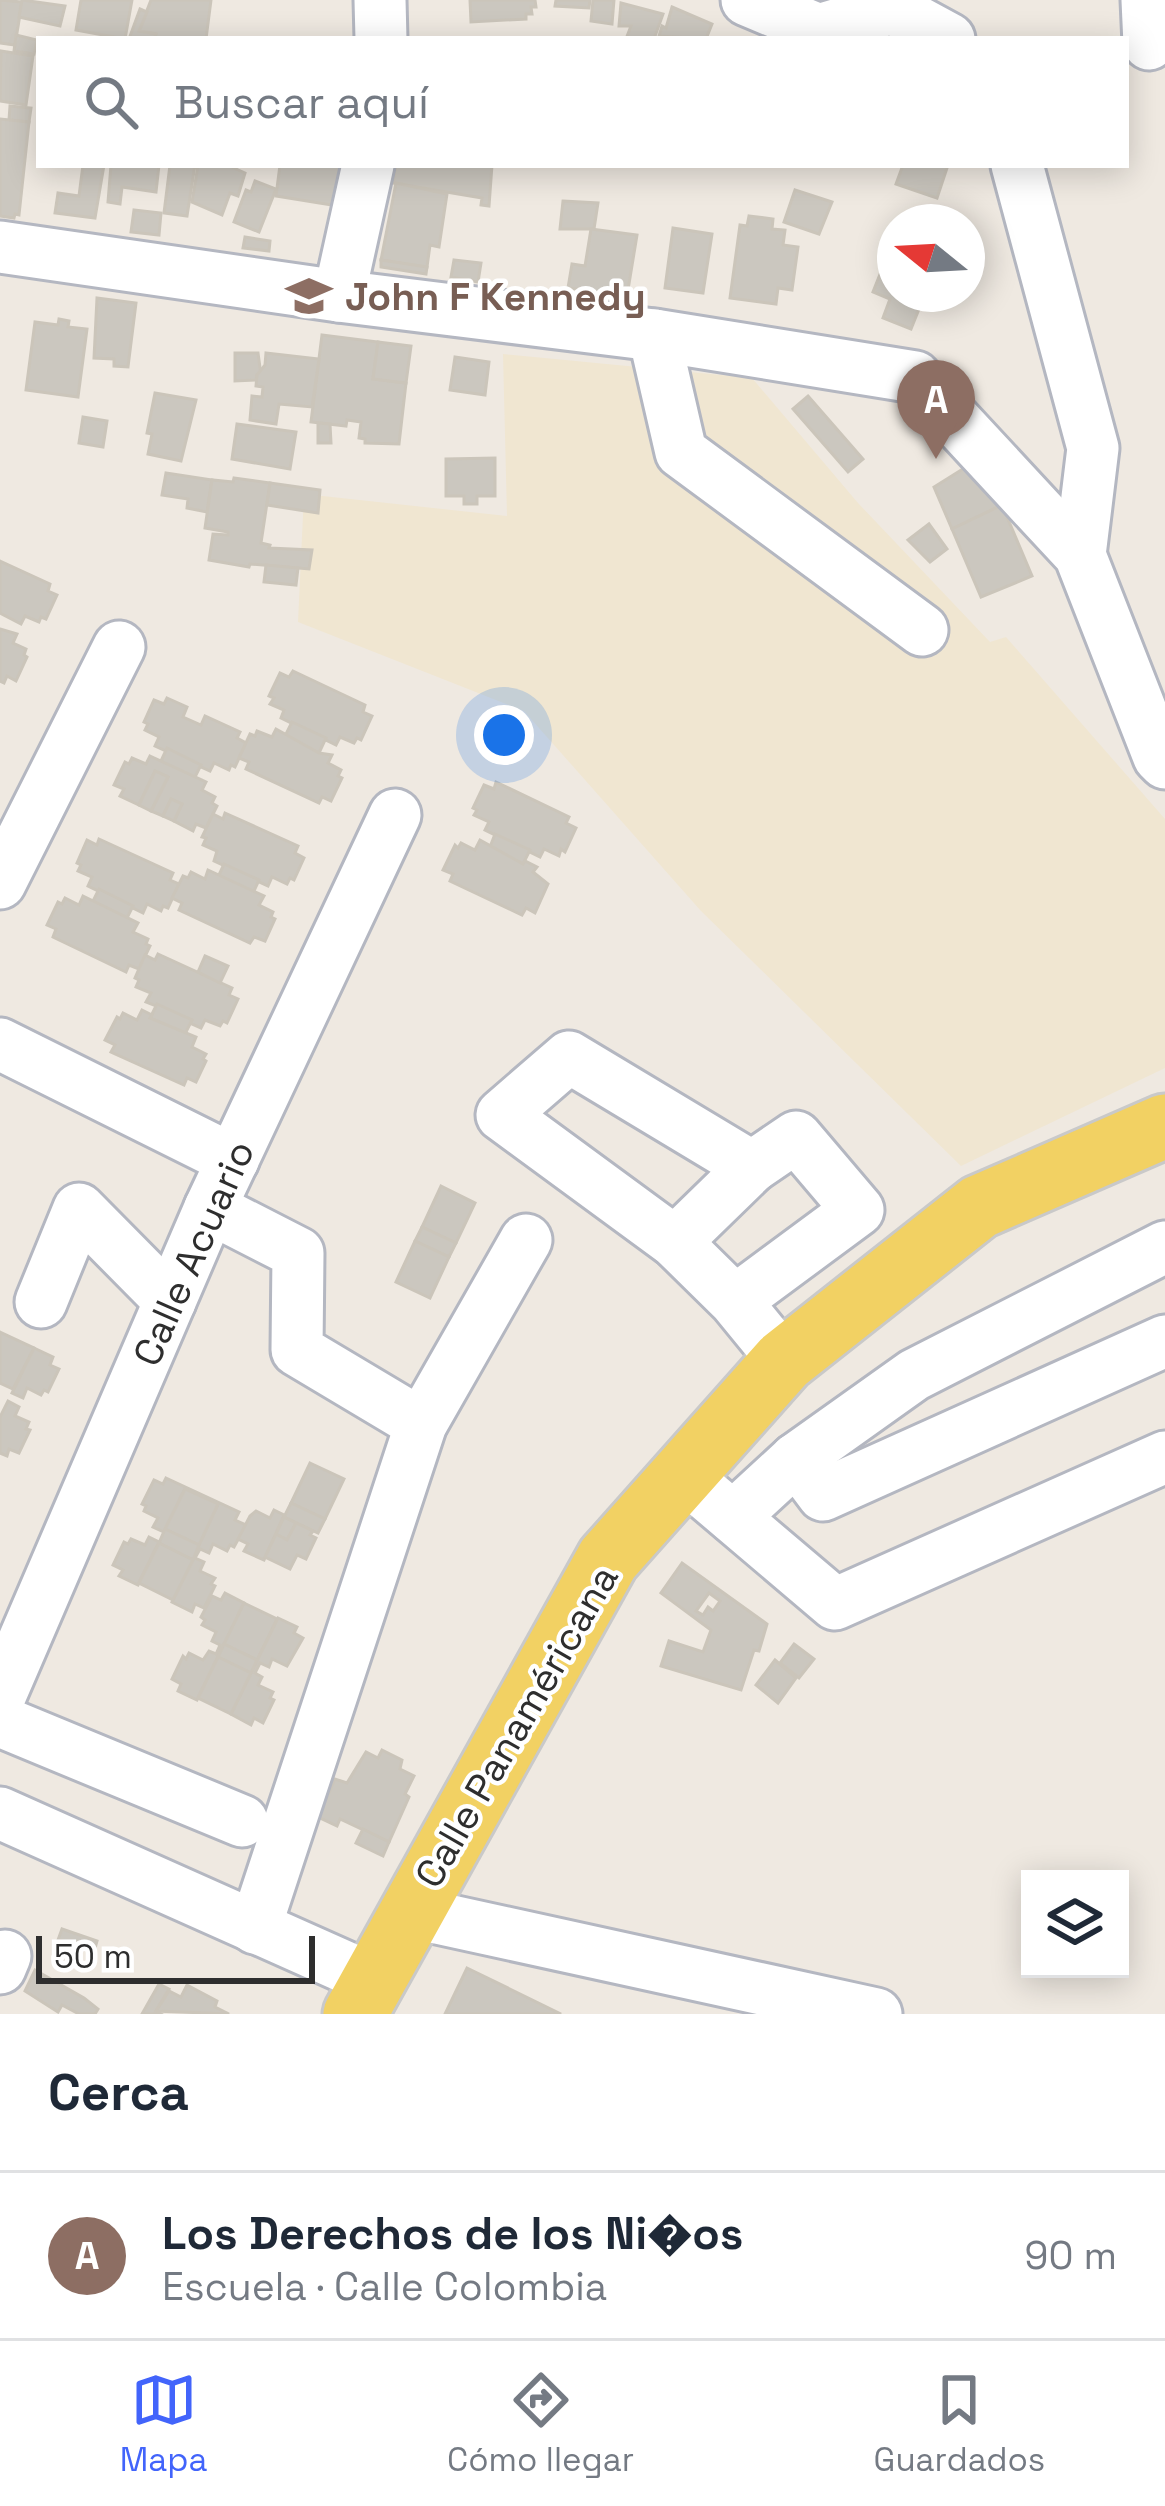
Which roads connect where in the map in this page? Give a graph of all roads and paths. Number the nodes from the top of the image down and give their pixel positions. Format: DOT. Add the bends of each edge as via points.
graph roads {
  1 [pos="380,0"];
  2 [pos="747,0"];
  3 [pos="381,36"];
  4 [pos="943,36"];
  5 [pos="367,168"];
  6 [pos="1018,168"];
  7 [pos="0,247"];
  8 [pos="339,296"];
  9 [pos="654,335"];
  10 [pos="1079,555"];
  11 [pos="922,630"];
  12 [pos="119,647"];
  13 [pos="1165,763"];
  14 [pos="395,814"];
  15 [pos="0,883"];
  16 [pos="0,1044"];
  17 [pos="1165,1126"];
  18 [pos="233,1160"];
  19 [pos="752,1167"];
  20 [pos="210,1208"];
  21 [pos="526,1240"];
  22 [pos="674,1242"];
  23 [pos="1165,1247"];
  24 [pos="41,1301"];
  25 [pos="170,1301"];
  26 [pos="735,1301"];
  27 [pos="1165,1341"];
  28 [pos="784,1361"];
  29 [pos="421,1424"];
  30 [pos="1165,1457"];
  31 [pos="796,1459"];
  32 [pos="683,1475"];
  33 [pos="733,1517"];
  34 [pos="0,1696"];
  35 [pos="0,1720"];
  36 [pos="0,1813"];
  37 [pos="242,1821"];
  38 [pos="410,1912"];
  39 [pos="255,1928"];
  40 [pos="363,1996"];
  41 [pos="875,2014"];
  1 -- 3 [label="street"];
  2 -- 4 [label="street" via="819,30 892,8"];
  5 -- 8 [label="street"];
  6 -- 10 [label="street" via="1093,448"];
  7 -- 8 [label="street"];
  8 -- 9 [label="street"];
  9 -- 10 [label="street" via="915,376"];
  9 -- 11 [label="street" via="681,452"];
  10 -- 13 [label="street"];
  12 -- 15 [label="street"];
  14 -- 18 [label="street, Calle Acuario"];
  16 -- 18 [label="street"];
  17 -- 28 [label="main road, Calle Panaméricana" via="979,1207"];
  18 -- 20 [label="street, Calle Acuario"];
  19 -- 22 [label="street"];
  19 -- 22 [label="street" via="569,1058 502,1115"];
  19 -- 26 [label="street" via="796,1137 858,1210"];
  20 -- 25 [label="street, Calle Acuario"];
  20 -- 29 [label="street" via="298,1253 297,1350"];
  21 -- 29 [label="street"];
  22 -- 26 [label="street"];
  23 -- 31 [label="street" via="914,1375"];
  24 -- 25 [label="street" via="79,1209"];
  25 -- 34 [label="street, Calle Acuario"];
  26 -- 28 [label="street"];
  27 -- 31 [label="street" via="824,1495"];
  28 -- 32 [label="main road, Calle Panaméricana"];
  29 -- 39 [label="street"];
  30 -- 33 [label="street" via="836,1604"];
  31 -- 33 [label="street"];
  32 -- 33 [label="street"];
  32 -- 38 [label="main road, Calle Panaméricana" via="608,1559"];
  35 -- 37 [label="street"];
  36 -- 39 [label="street"];
  38 -- 40 [label="main road, Calle Panaméricana"];
  38 -- 41 [label="street"];
  39 -- 40 [label="street"];
}
